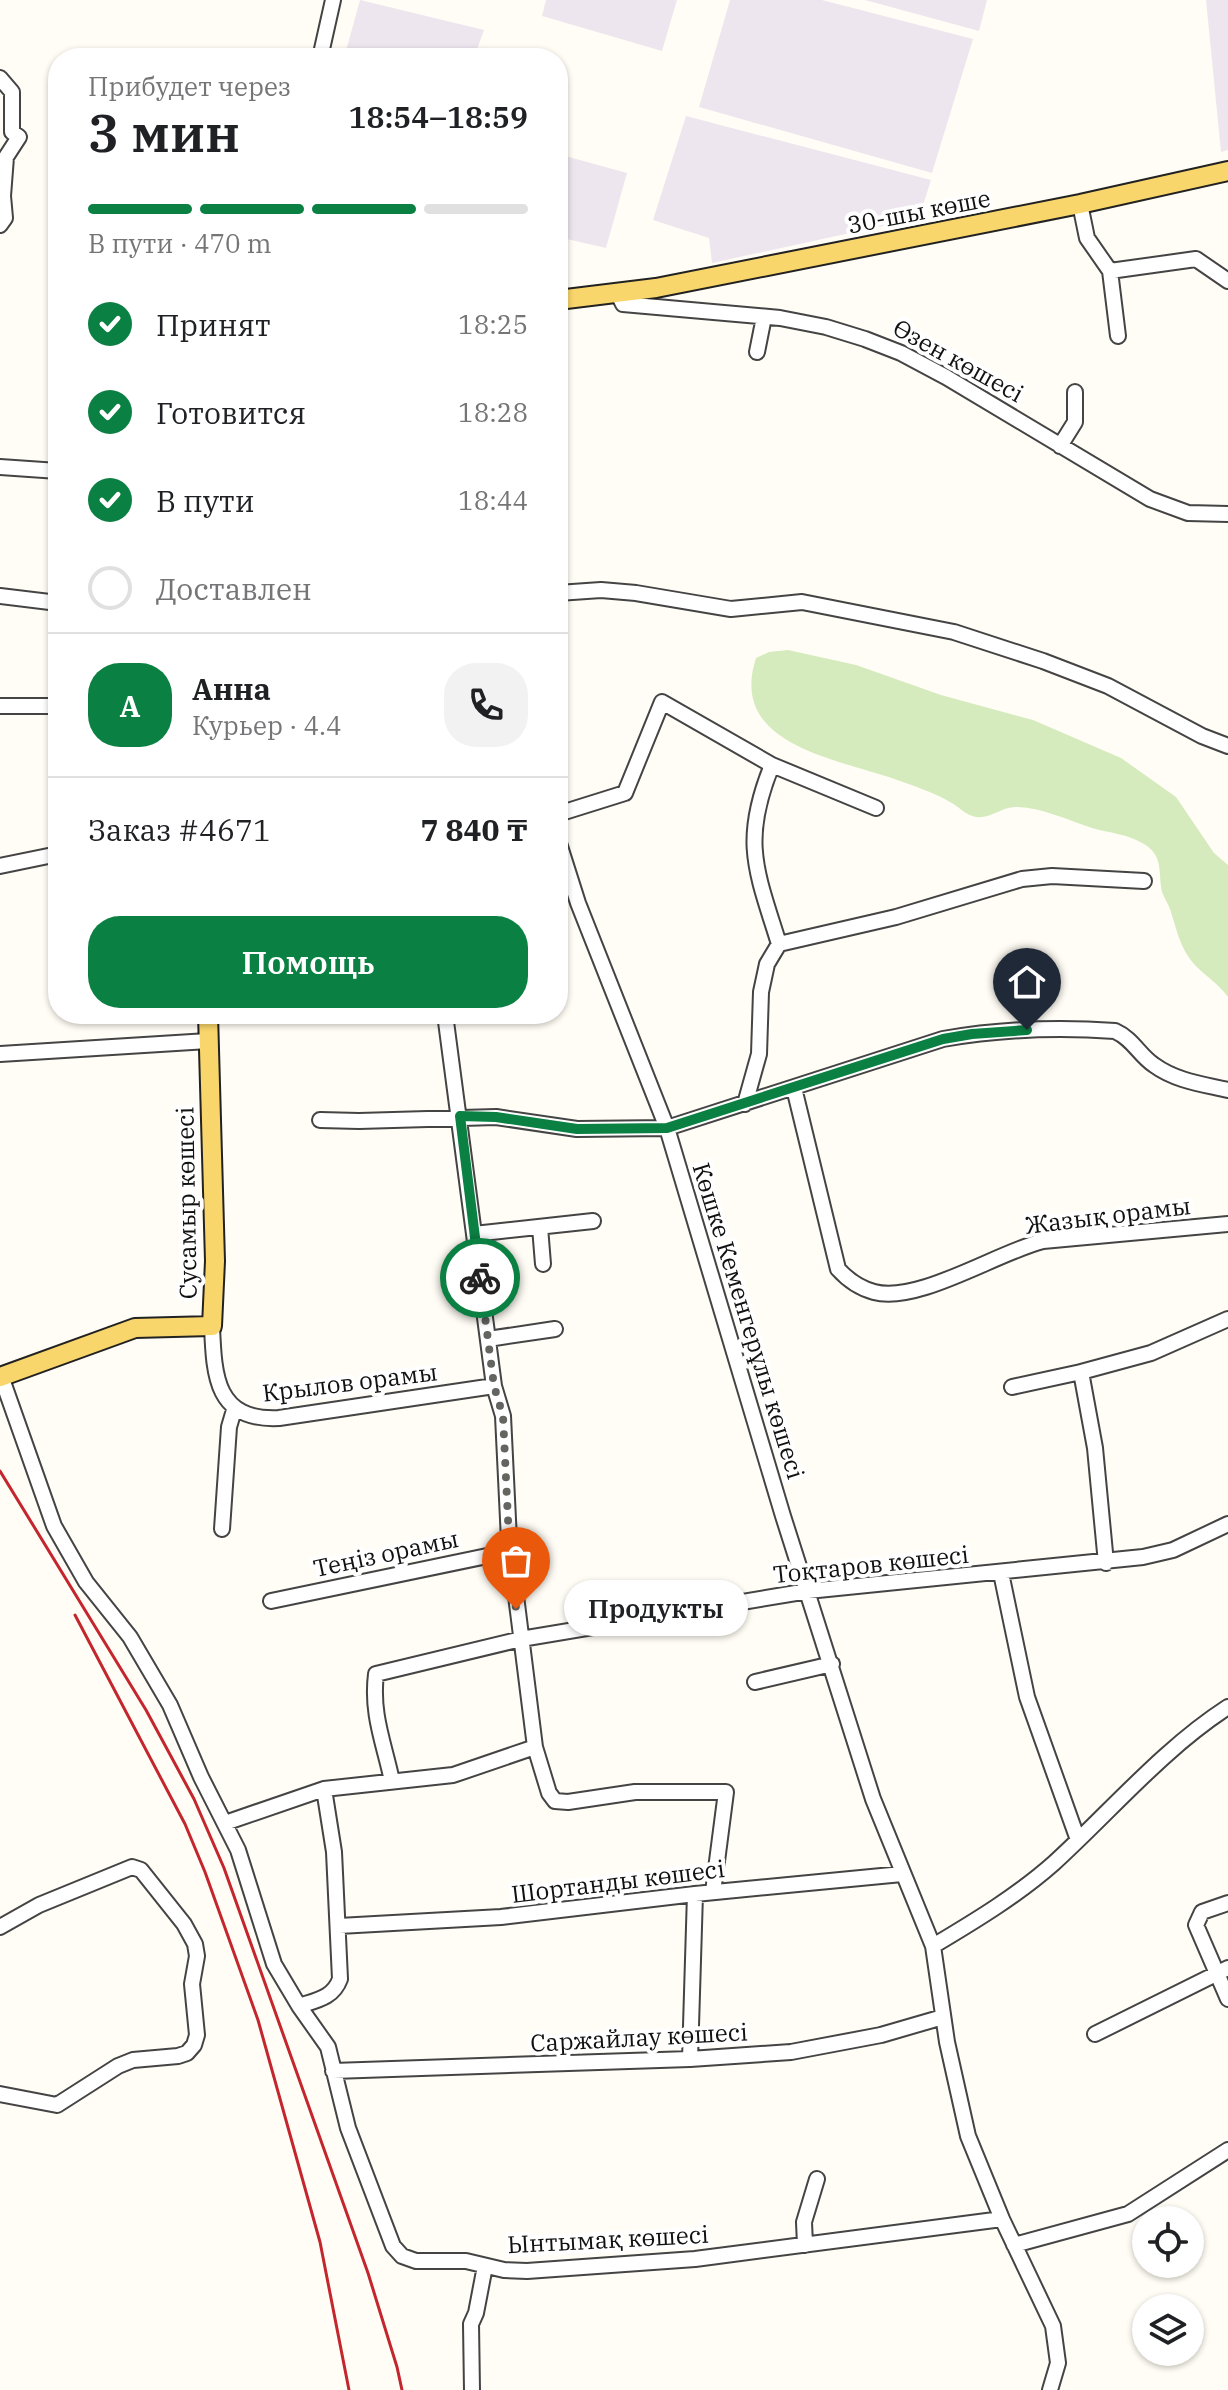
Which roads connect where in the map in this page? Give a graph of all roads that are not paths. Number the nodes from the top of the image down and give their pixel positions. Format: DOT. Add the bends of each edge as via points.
graph roads {
  1 [pos="333,0"];
  2 [pos="322,48"];
  3 [pos="0,78"];
  4 [pos="1228,171"];
  5 [pos="1080,204"];
  6 [pos="2,221"];
  7 [pos="1110,271"];
  8 [pos="1228,281"];
  9 [pos="617,292"];
  10 [pos="568,299"];
  11 [pos="764,317"];
  12 [pos="1118,336"];
  13 [pos="757,352"];
  14 [pos="1075,392"];
  15 [pos="1060,446"];
  16 [pos="0,467"];
  17 [pos="48,470"];
  18 [pos="1228,514"];
  19 [pos="568,592"];
  20 [pos="0,596"];
  21 [pos="48,602"];
  22 [pos="0,706"];
  23 [pos="48,706"];
  24 [pos="1228,746"];
  25 [pos="772,765"];
  26 [pos="876,808"];
  27 [pos="568,811"];
  28 [pos="48,856"];
  29 [pos="0,866"];
  30 [pos="568,872"];
  31 [pos="1144,881"];
  32 [pos="779,944"];
  33 [pos="208,1024"];
  34 [pos="446,1024"];
  35 [pos="208,1041"];
  36 [pos="0,1054"];
  37 [pos="794,1088"];
  38 [pos="1228,1090"];
  39 [pos="745,1104"];
  40 [pos="460,1116"];
  41 [pos="320,1120"];
  42 [pos="667,1128"];
  43 [pos="593,1221"];
  44 [pos="1228,1224"];
  45 [pos="540,1227"];
  46 [pos="474,1234"];
  47 [pos="543,1264"];
  48 [pos="1228,1319"];
  49 [pos="212,1326"];
  50 [pos="555,1329"];
  51 [pos="488,1339"];
  52 [pos="1081,1372"];
  53 [pos="0,1376"];
  54 [pos="494,1386"];
  55 [pos="1012,1387"];
  56 [pos="222,1390"];
  57 [pos="234,1410"];
  58 [pos="1228,1524"];
  59 [pos="222,1529"];
  60 [pos="511,1551"];
  61 [pos="1106,1563"];
  62 [pos="1001,1573"];
  63 [pos="808,1591"];
  64 [pos="271,1601"];
  65 [pos="521,1639"];
  66 [pos="832,1664"];
  67 [pos="755,1682"];
  68 [pos="1228,1707"];
  69 [pos="535,1747"];
  70 [pos="392,1781"];
  71 [pos="324,1789"];
  72 [pos="225,1823"];
  73 [pos="1078,1840"];
  74 [pos="902,1874"];
  75 [pos="713,1892"];
  76 [pos="695,1894"];
  77 [pos="1228,1903"];
  78 [pos="339,1926"];
  79 [pos="0,1927"];
  80 [pos="933,1946"];
  81 [pos="1222,1970"];
  82 [pos="1228,1999"];
  83 [pos="299,2006"];
  84 [pos="943,2017"];
  85 [pos="1095,2034"];
  86 [pos="690,2059"];
  87 [pos="333,2071"];
  88 [pos="0,2094"];
  89 [pos="1228,2150"];
  90 [pos="817,2179"];
  91 [pos="1002,2219"];
  92 [pos="805,2245"];
  93 [pos="1014,2245"];
  94 [pos="485,2266"];
  95 [pos="472,2390"];
  96 [pos="1050,2390"];
  1 -- 2 [label="street"];
  3 -- 6 [label="street" via="12,92 12,132 19,137 6,157"];
  4 -- 5 [label="main road, 30-шы көше"];
  5 -- 7 [label="street" via="1087,238"];
  5 -- 9 [label="main road, 30-шы көше"];
  7 -- 8 [label="street" via="1196,259"];
  7 -- 12 [label="street"];
  9 -- 10 [label="main road"];
  9 -- 11 [label="street, Өзен көшесі" via="623,304"];
  11 -- 13 [label="street"];
  11 -- 15 [label="street, Өзен көшесі" via="826,327 901,353"];
  14 -- 15 [label="street" via="1075,422"];
  15 -- 18 [label="street, Өзен көшесі" via="1167,507"];
  16 -- 17 [label="street"];
  19 -- 24 [label="street" via="636,593 731,609 802,602 954,632 1108,686"];
  20 -- 21 [label="street"];
  22 -- 23 [label="street"];
  25 -- 26 [label="street"];
  25 -- 27 [label="street" via="662,702 625,793"];
  25 -- 32 [label="street" via="755,815 753,848"];
  28 -- 29 [label="street"];
  30 -- 42 [label="street, Көшке Кеменгерұлы көшесі"];
  31 -- 32 [label="street" via="1022,879 896,917"];
  32 -- 39 [label="street" via="767,964 761,992 759,1054"];
  33 -- 35 [label="main road, Сусамыр көшесі"];
  34 -- 40 [label="street"];
  35 -- 36 [label="street"];
  35 -- 49 [label="main road, Сусамыр көшесі"];
  37 -- 38 [label="street" via="943,1039 1080,1029 1115,1031 1170,1076"];
  37 -- 39 [label="street"];
  37 -- 44 [label="street, Жазық орамы" via="838,1269 876,1293 908,1291 1043,1241"];
  39 -- 42 [label="street"];
  40 -- 41 [label="street"];
  40 -- 42 [label="street" via="577,1129"];
  40 -- 46 [label="street"];
  42 -- 63 [label="street, Көшке Кеменгерұлы көшесі"];
  43 -- 45 [label="street"];
  45 -- 46 [label="street"];
  45 -- 47 [label="street"];
  46 -- 51 [label="street"];
  48 -- 52 [label="street" via="1151,1353"];
  49 -- 53 [label="main road" via="135,1328"];
  49 -- 56 [label="street, Сусамыр көшесі"];
  50 -- 51 [label="street"];
  51 -- 54 [label="street"];
  52 -- 55 [label="street"];
  52 -- 61 [label="street" via="1095,1448"];
  53 -- 72 [label="street, Ынтымақ көшесі" via="54,1526 86,1582 157,1679"];
  54 -- 57 [label="street, Крылов орамы" via="279,1418 259,1419"];
  54 -- 60 [label="street" via="503,1416"];
  56 -- 57 [label="street, Крылов орамы"];
  57 -- 59 [label="street"];
  58 -- 61 [label="street, Тоқтаров көшесі" via="1173,1550"];
  60 -- 64 [label="street, Теңіз орамы"];
  60 -- 65 [label="street"];
  61 -- 62 [label="street, Тоқтаров көшесі"];
  62 -- 63 [label="street, Тоқтаров көшесі"];
  62 -- 73 [label="street" via="1027,1697"];
  63 -- 65 [label="street, Тоқтаров көшесі"];
  63 -- 66 [label="street, Көшке Кеменгерұлы көшесі"];
  65 -- 69 [label="street"];
  65 -- 70 [label="street, Тоқтаров көшесі" via="376,1674 376,1722"];
  66 -- 67 [label="street"];
  66 -- 74 [label="street, Көшке Кеменгерұлы көшесі"];
  68 -- 73 [label="street" via="1188,1736"];
  69 -- 70 [label="street" via="453,1775"];
  69 -- 75 [label="street" via="555,1801 635,1792 726,1792"];
  70 -- 71 [label="street"];
  71 -- 72 [label="street"];
  71 -- 78 [label="street"];
  72 -- 83 [label="street, Ынтымақ көшесі" via="274,1964"];
  73 -- 80 [label="street" via="1026,1886"];
  74 -- 75 [label="street, Шортанды көшесі"];
  74 -- 80 [label="street, Көшке Кеменгерұлы көшесі"];
  75 -- 76 [label="street, Шортанды көшесі"];
  76 -- 78 [label="street, Шортанды көшесі" via="501,1917"];
  76 -- 86 [label="street"];
  77 -- 81 [label="street" via="1202,1912 1196,1925"];
  78 -- 83 [label="street" via="336,1989"];
  79 -- 88 [label="street" via="132,1867 164,1896 184,1924 197,1956 192,1984 197,2035 187,2053 133,2060 57,2105"];
  80 -- 84 [label="street, Көшке Кеменгерұлы көшесі"];
  81 -- 82 [label="street"];
  81 -- 85 [label="street"];
  83 -- 87 [label="street, Ынтымақ көшесі" via="328,2047"];
  84 -- 86 [label="street, Саржайлау көшесі" via="791,2052"];
  84 -- 91 [label="street, Көшке Кеменгерұлы көшесі" via="968,2136"];
  86 -- 87 [label="street, Саржайлау көшесі"];
  87 -- 94 [label="street, Ынтымақ көшесі" via="348,2128 393,2246 416,2261"];
  89 -- 93 [label="street" via="1128,2214"];
  90 -- 92 [label="street" via="804,2222"];
  91 -- 92 [label="street, Ынтымақ көшесі"];
  91 -- 93 [label="street, Көшке Кеменгерұлы көшесі"];
  92 -- 94 [label="street, Ынтымақ көшесі" via="527,2271"];
  93 -- 96 [label="street, Көшке Кеменгерұлы көшесі" via="1053,2326 1058,2363"];
  94 -- 95 [label="street" via="471,2324"];
}
